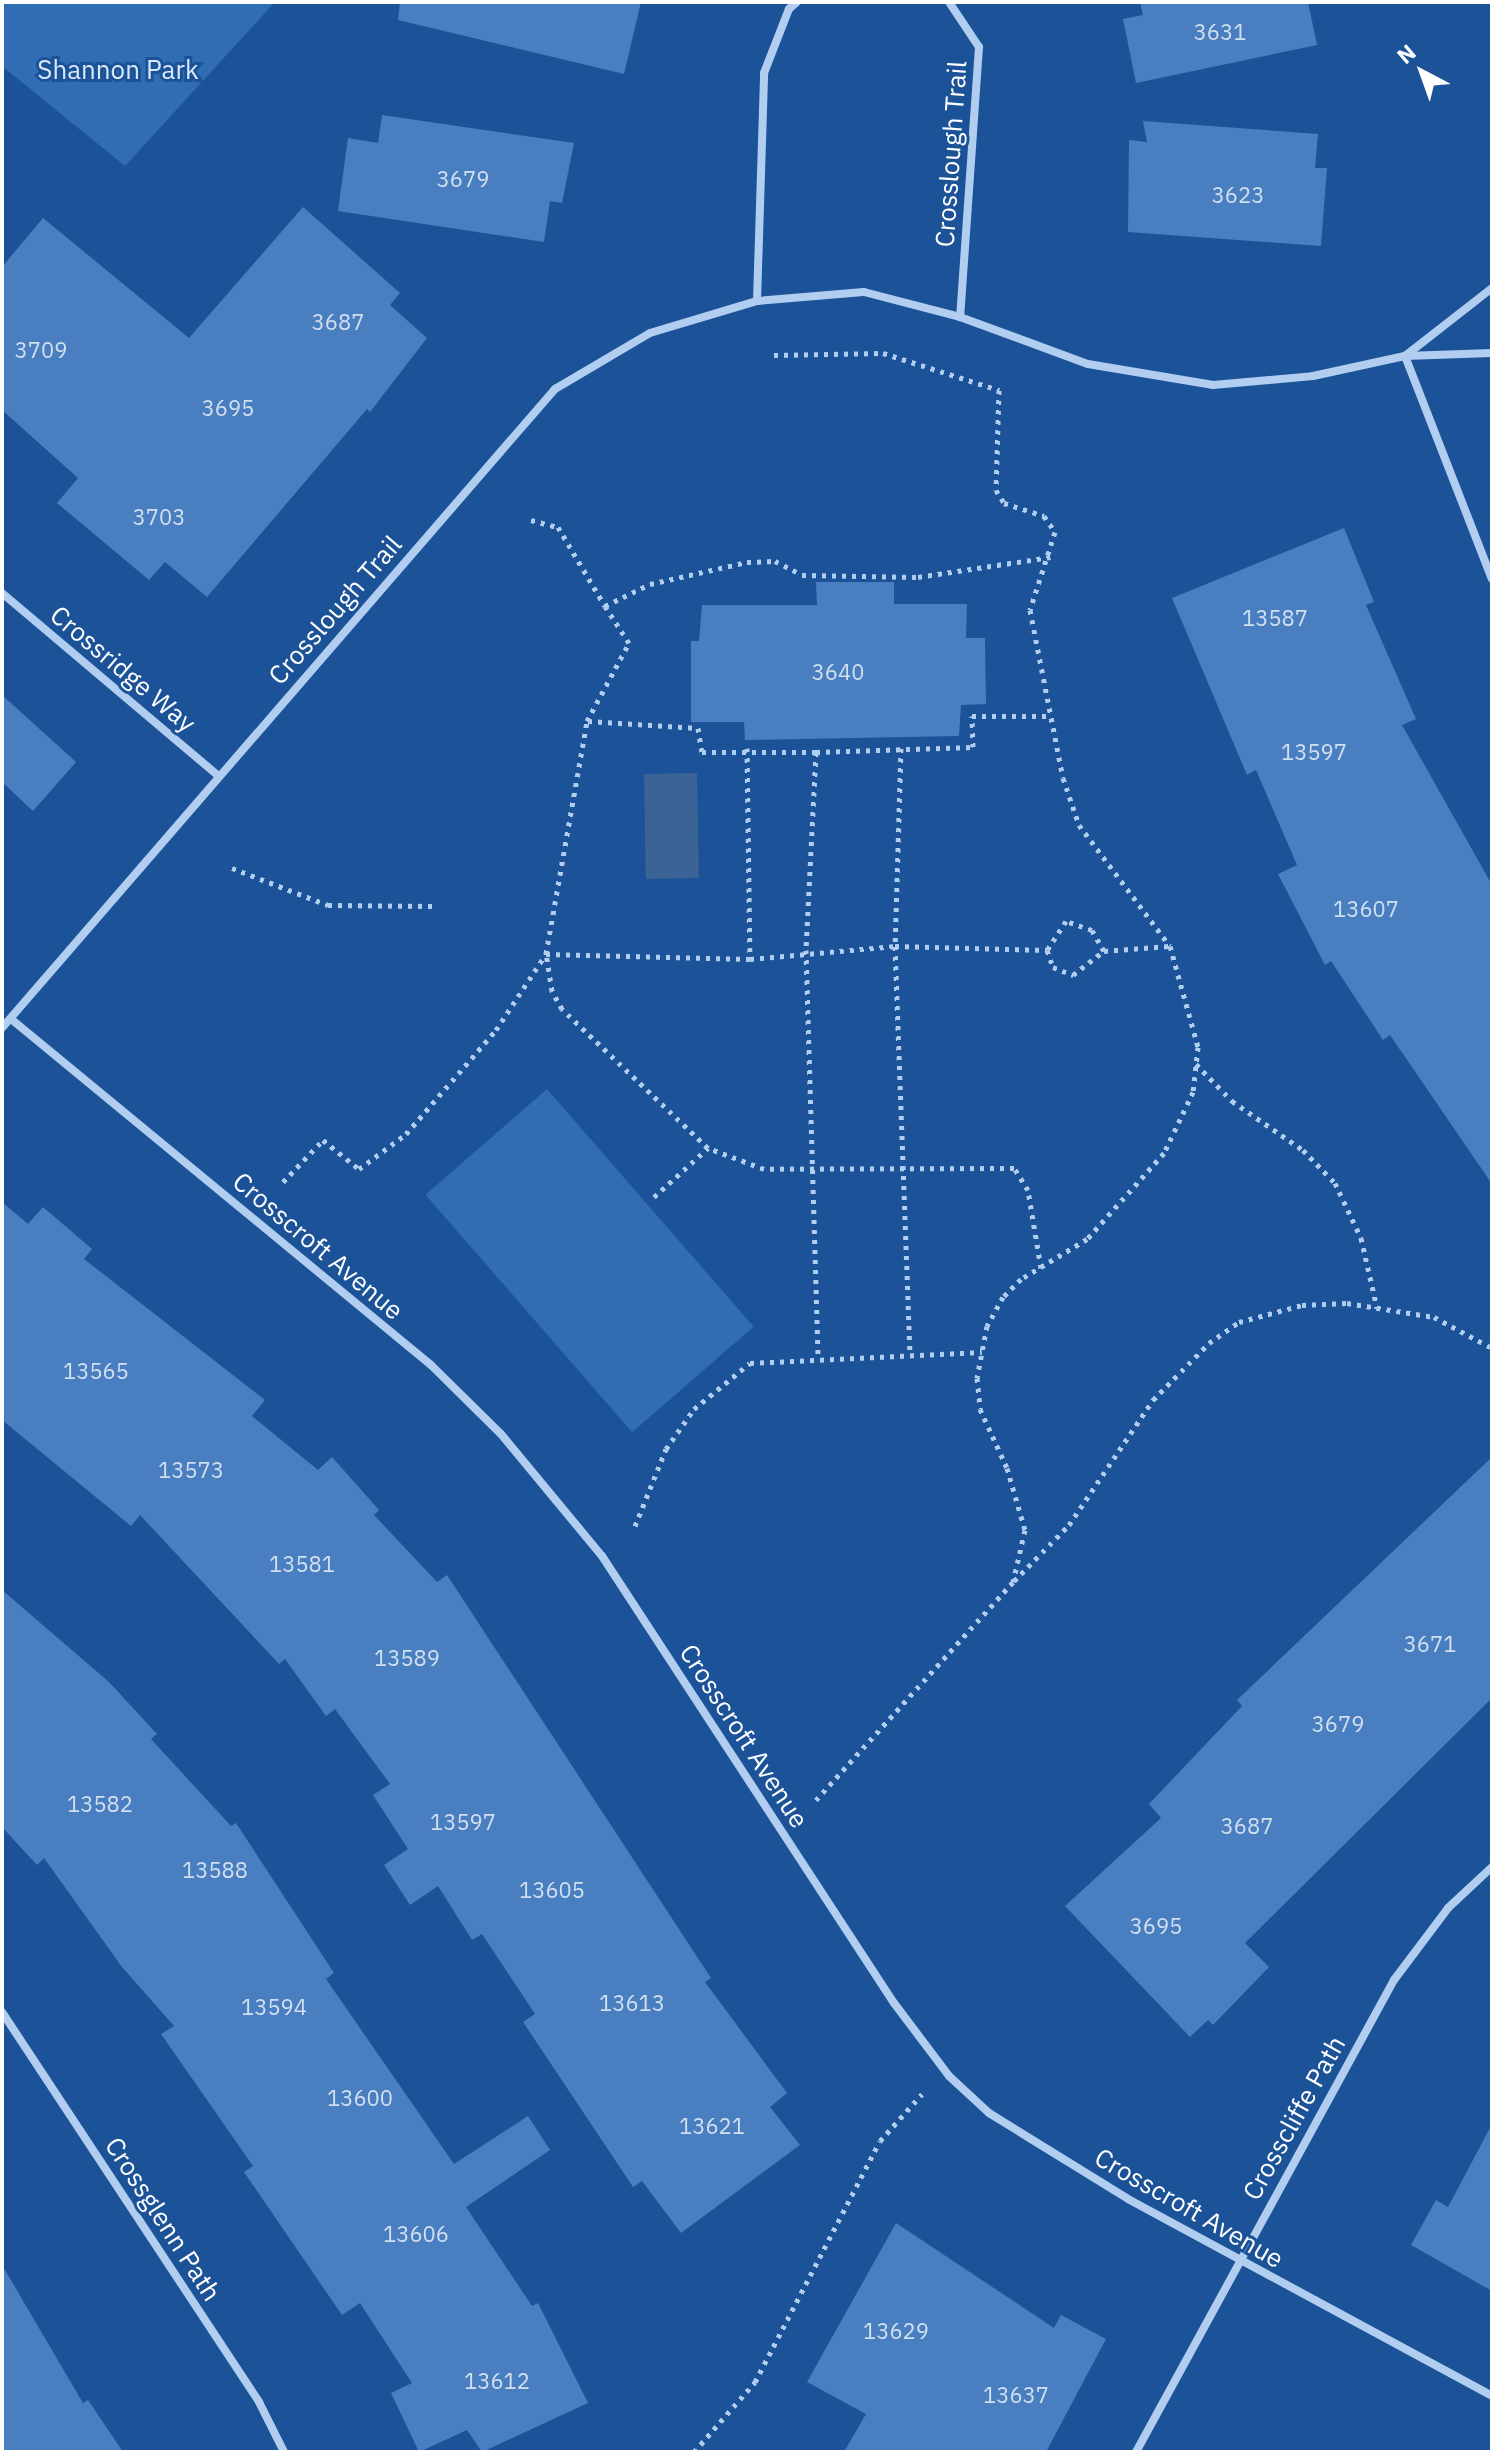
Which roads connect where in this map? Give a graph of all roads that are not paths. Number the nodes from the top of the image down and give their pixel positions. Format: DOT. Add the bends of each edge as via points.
graph roads {
  1 [pos="797,2"];
  2 [pos="949,2"];
  3 [pos="1492,288"];
  4 [pos="757,301"];
  5 [pos="960,317"];
  6 [pos="1492,353"];
  7 [pos="1405,356"];
  8 [pos="1492,579"];
  9 [pos="2,593"];
  10 [pos="217,775"];
  11 [pos="11,1019"];
  12 [pos="2,1028"];
  13 [pos="1492,1867"];
  14 [pos="2,2012"];
  15 [pos="1237,2262"];
  16 [pos="1492,2396"];
  17 [pos="284,2452"];
  18 [pos="1136,2452"];
  1 -- 4 [label="street" via="789,9 764,73"];
  2 -- 5 [label="street, Crosslough Trail" via="979,47"];
  3 -- 7 [label="street, Crosslough Trail"];
  4 -- 5 [label="street, Crosslough Trail" via="864,292"];
  4 -- 10 [label="street, Crosslough Trail" via="650,333 555,389"];
  5 -- 7 [label="street, Crosslough Trail" via="1088,364 1213,385 1313,376"];
  6 -- 7 [label="street, Crosslough Trail"];
  7 -- 8 [label="street"];
  9 -- 10 [label="street, Crossridge Way"];
  10 -- 11 [label="street, Crosslough Trail"];
  11 -- 12 [label="street, Crosslough Trail"];
  11 -- 15 [label="street, Crosscroft Avenue" via="431,1365 501,1434 602,1556 894,2003 944,2069 989,2113"];
  13 -- 15 [label="street, Crosscliffe Path" via="1448,1908 1394,1980"];
  14 -- 17 [label="street, Crossglenn Path" via="259,2402"];
  15 -- 16 [label="street, Crosscroft Avenue"];
  15 -- 18 [label="street, Crosscliffe Path"];
}
